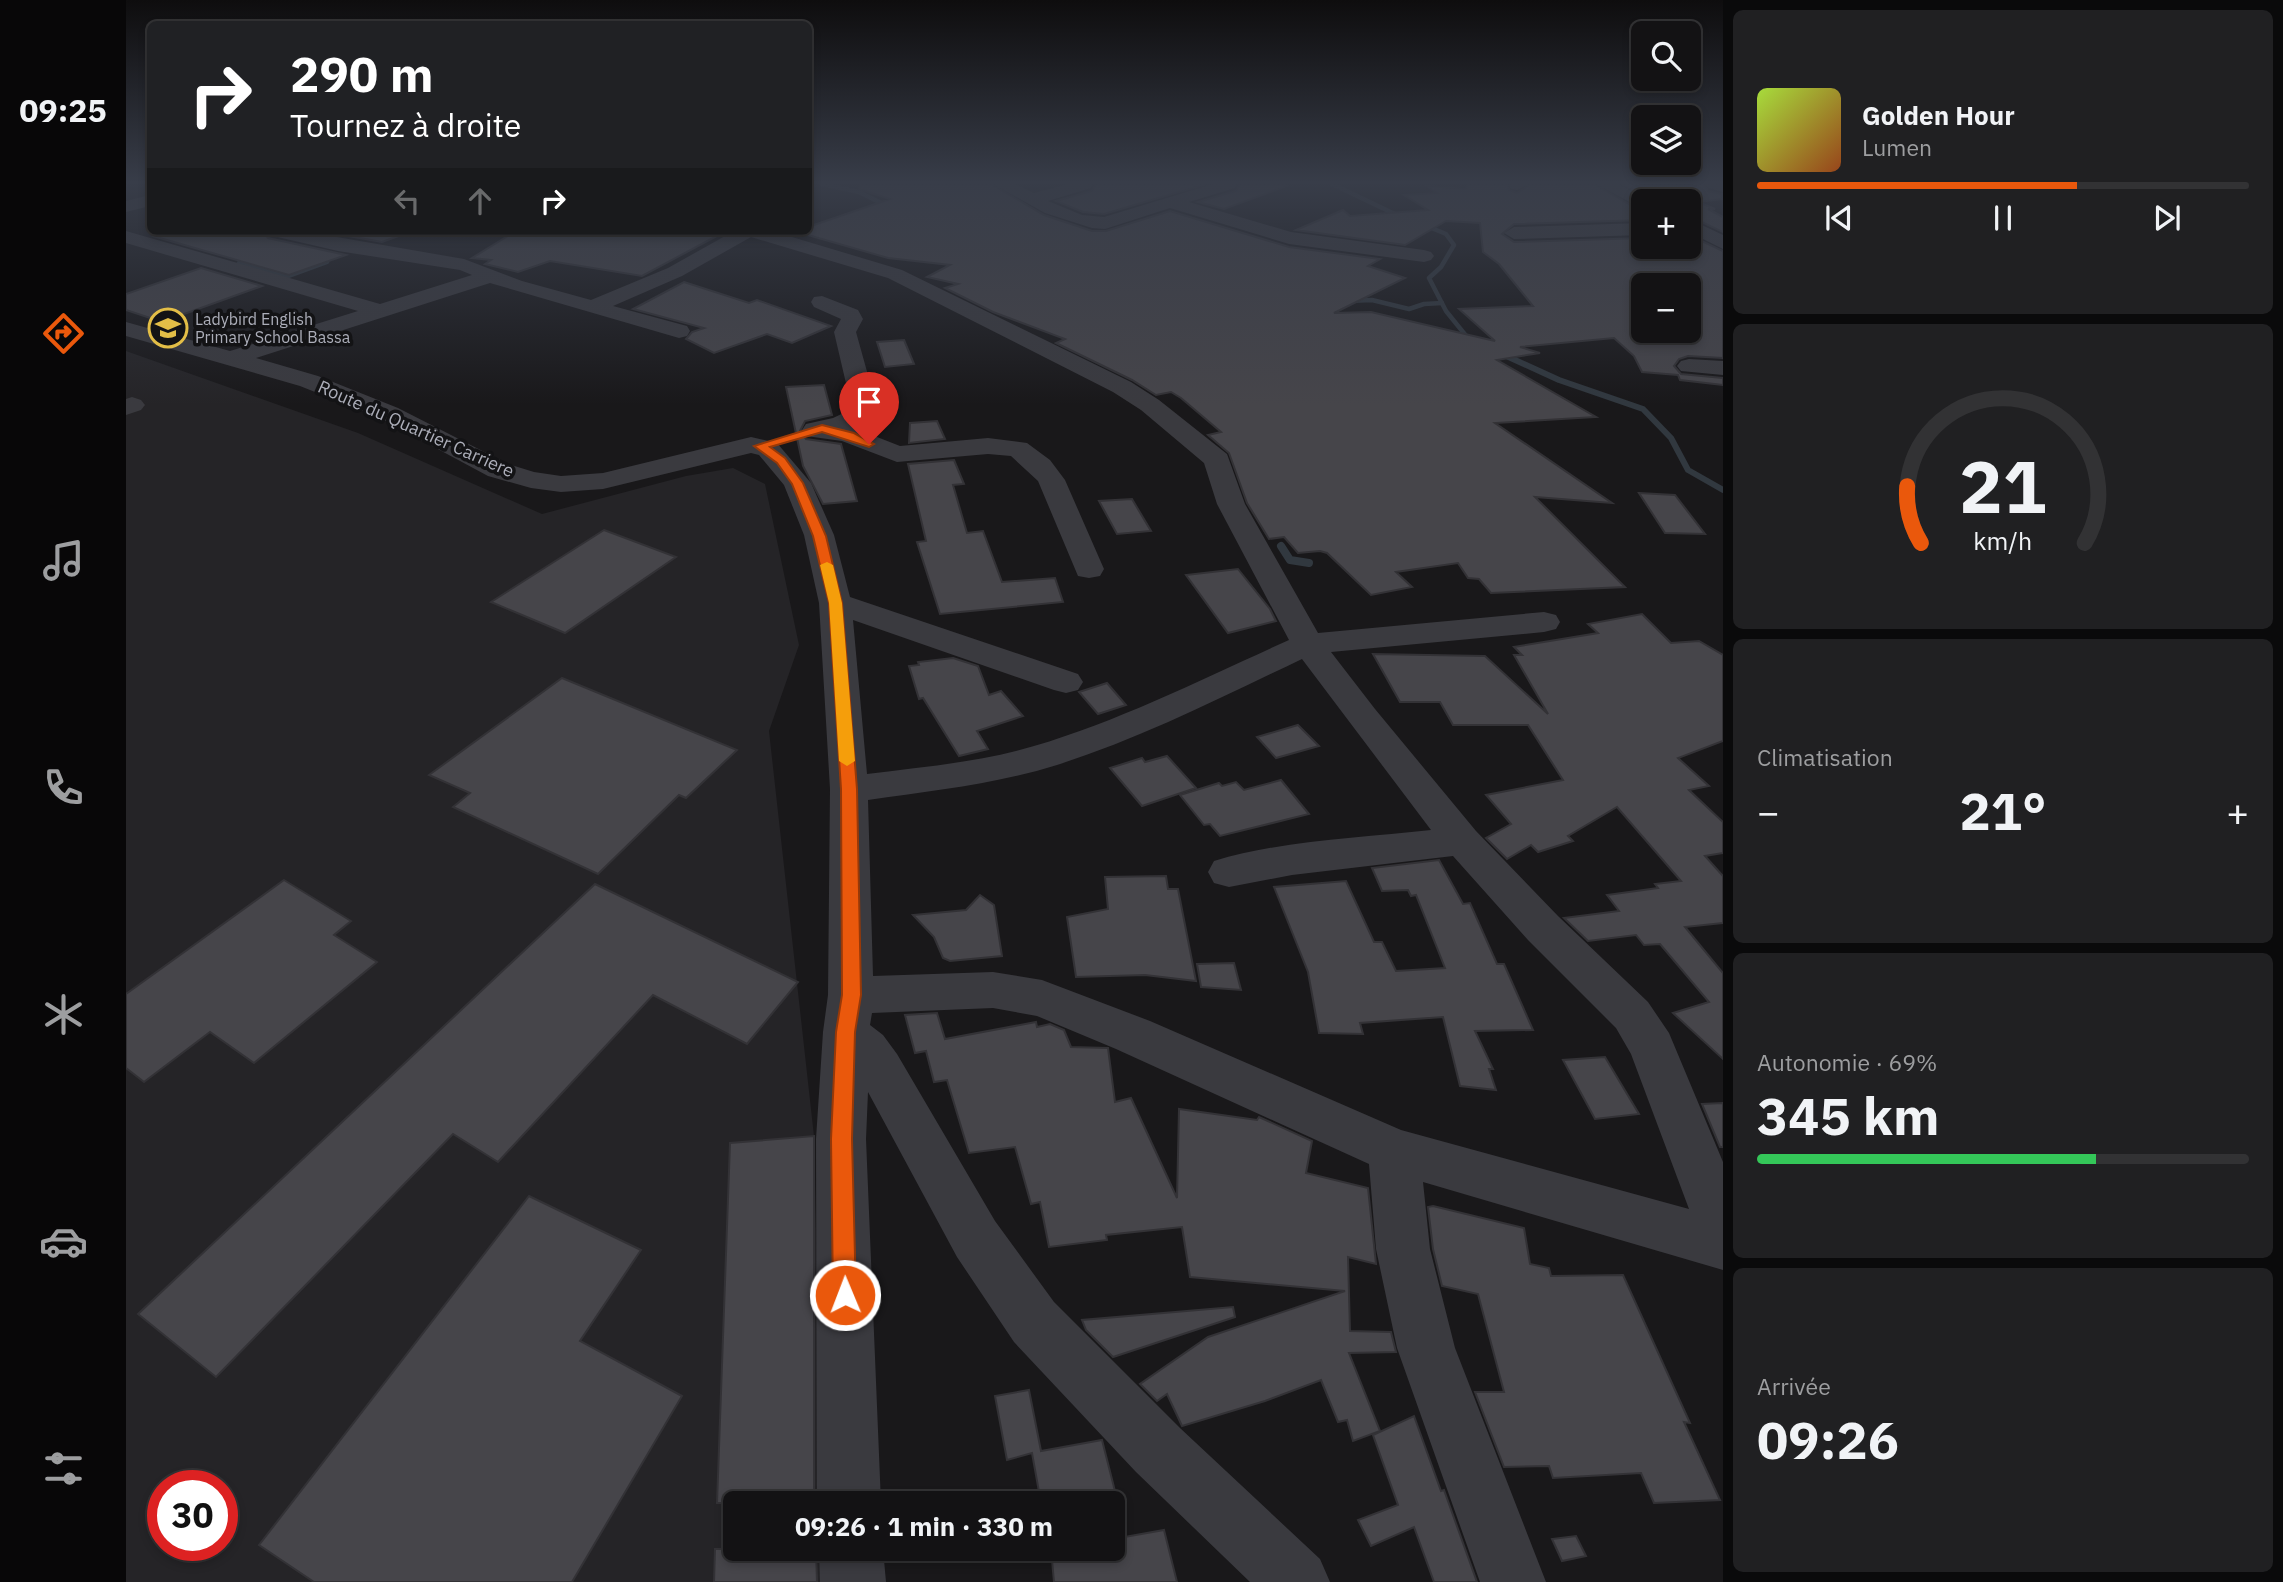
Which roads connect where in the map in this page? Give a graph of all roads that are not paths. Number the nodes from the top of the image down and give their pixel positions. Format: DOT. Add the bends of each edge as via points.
graph roads {
  1 [pos="198,258"];
  2 [pos="419,258"];
  3 [pos="701,258"];
  4 [pos="840,258"];
  5 [pos="493,275"];
  6 [pos="822,302"];
  7 [pos="594,306"];
  8 [pos="378,310"];
  9 [pos="126,329"];
  10 [pos="679,331"];
  11 [pos="230,359"];
  12 [pos="1689,366"];
  13 [pos="1723,368"];
  14 [pos="791,437"];
  15 [pos="1089,569"];
  16 [pos="835,603"];
  17 [pos="1544,622"];
  18 [pos="1308,644"];
  19 [pos="1066,682"];
  20 [pos="849,789"];
  21 [pos="1462,841"];
  22 [pos="1229,872"];
  23 [pos="848,1014"];
  24 [pos="1394,1152"];
  25 [pos="1723,1228"];
  26 [pos="1723,1244"];
  27 [pos="849,1491"];
  28 [pos="852,1561"];
  29 [pos="853,1582"];
  30 [pos="1297,1582"];
  31 [pos="1513,1582"];
  1 -- 8 [label="street"];
  2 -- 5 [label="street"];
  3 -- 7 [label="street"];
  4 -- 18 [label="street" via="895,274 1122,387 1217,460 1231,504"];
  5 -- 7 [label="street"];
  5 -- 8 [label="street"];
  6 -- 14 [label="street" via="852,319 845,332 865,411 846,422"];
  7 -- 10 [label="street"];
  8 -- 11 [label="street"];
  9 -- 11 [label="street, Route du Quartier Carriere"];
  11 -- 14 [label="street, Route du Quartier Carriere" via="309,381 390,413 498,470 531,480 561,484 603,481"];
  12 -- 13 [label="street"];
  14 -- 15 [label="street" via="850,435 897,454 988,446 1018,449 1052,481"];
  14 -- 16 [label="street" via="768,450 797,483 820,536"];
  16 -- 19 [label="street"];
  16 -- 20 [label="street"];
  17 -- 18 [label="street"];
  18 -- 20 [label="street" via="1144,719 1045,756 981,772"];
  18 -- 21 [label="street"];
  20 -- 23 [label="street"];
  21 -- 22 [label="street" via="1292,860"];
  21 -- 25 [label="street" via="1632,1015 1652,1047"];
  23 -- 24 [label="street" via="993,990 1042,998"];
  23 -- 27 [label="street" via="841,1139"];
  23 -- 30 [label="street" via="976,1239 1034,1322 1158,1450"];
  24 -- 26 [label="street"];
  24 -- 31 [label="street" via="1402,1248 1426,1348"];
  28 -- 29 [label="street"];
}
